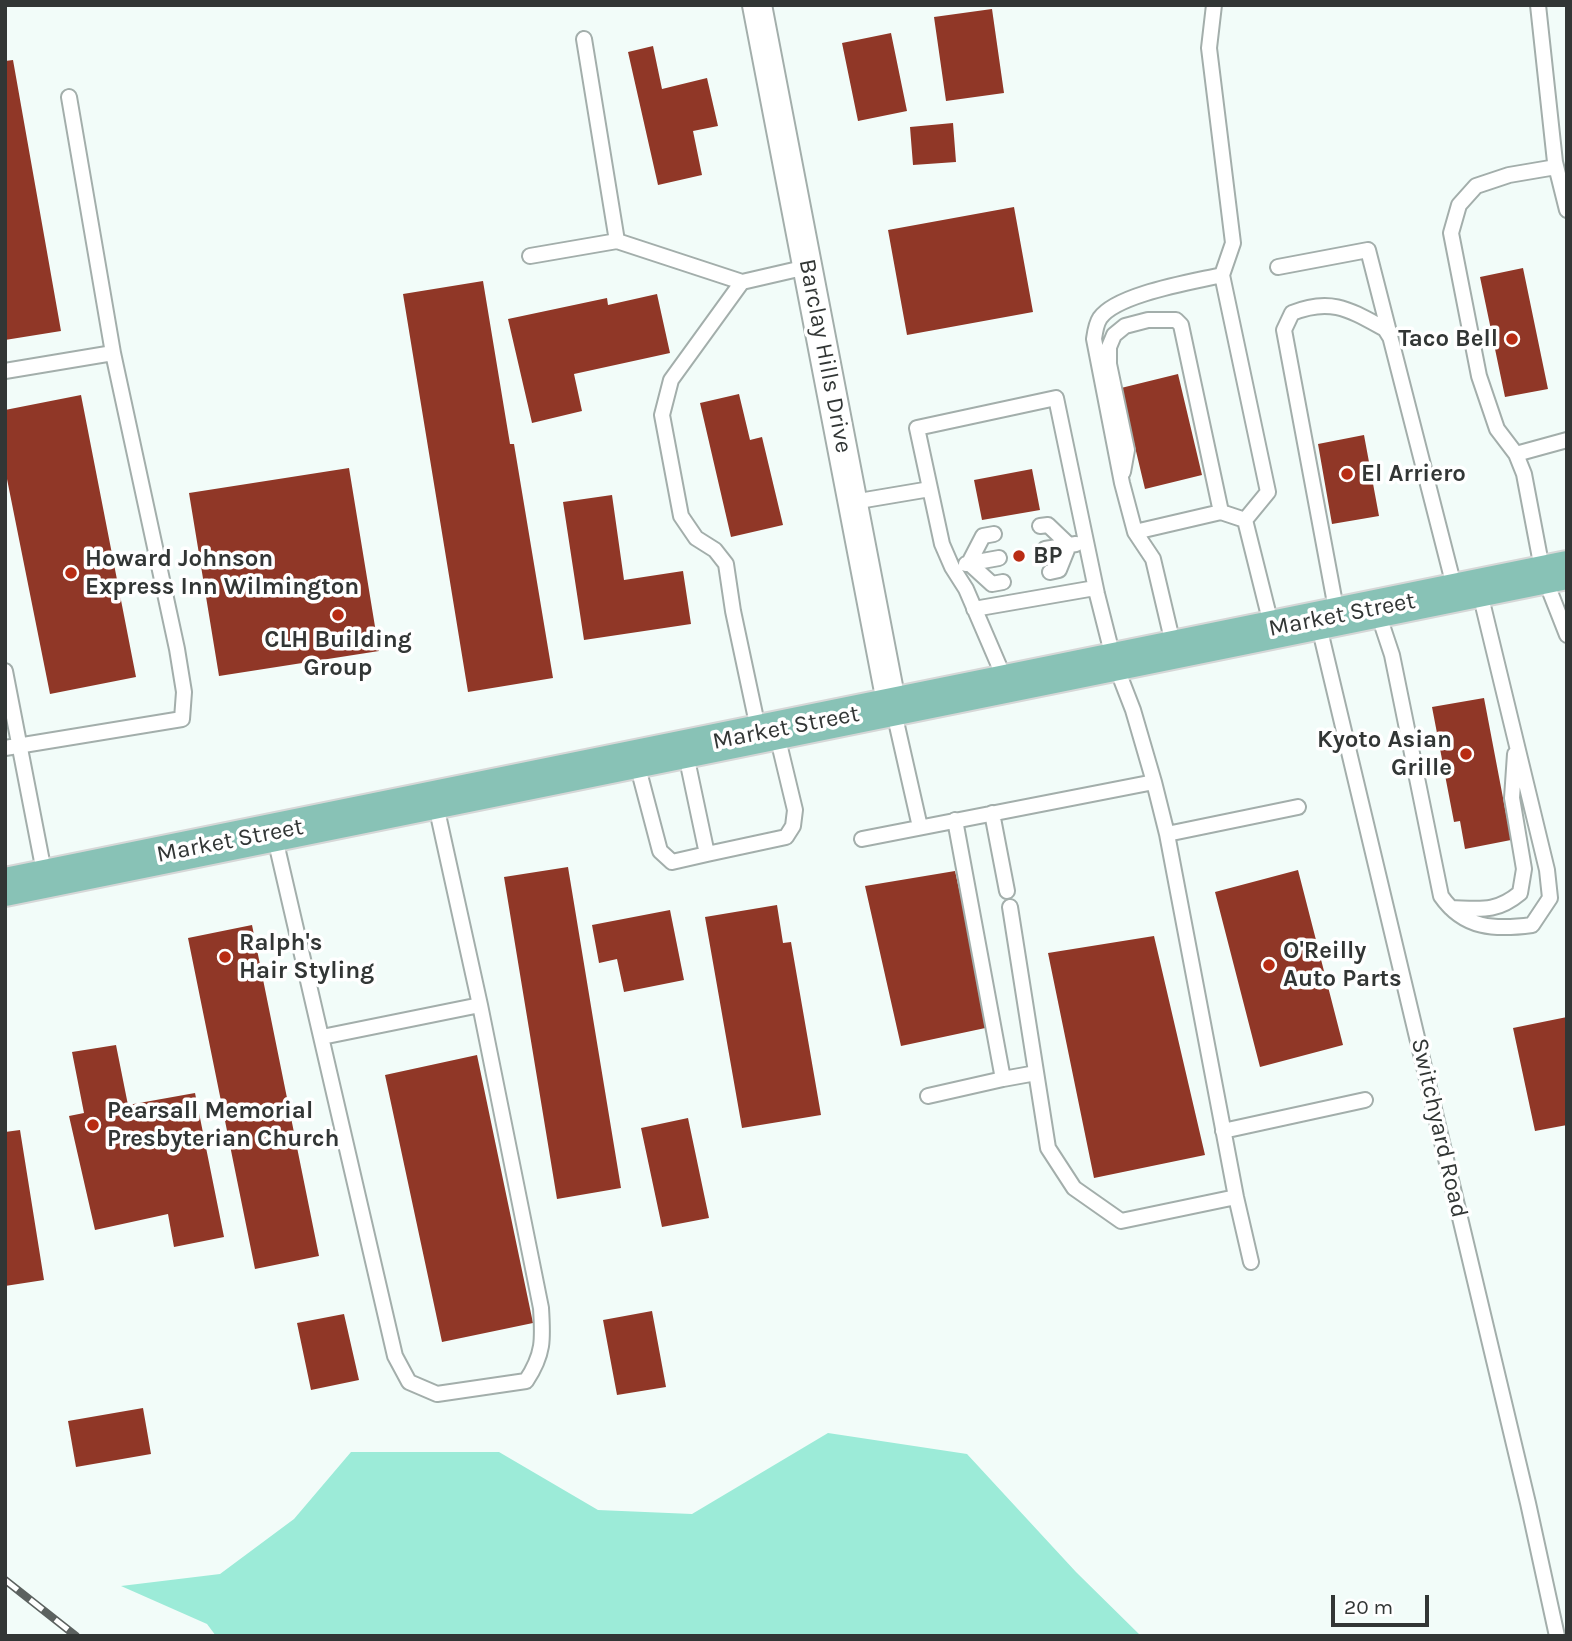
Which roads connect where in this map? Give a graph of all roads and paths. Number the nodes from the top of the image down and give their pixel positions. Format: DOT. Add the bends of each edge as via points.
graph roads {
  1 [pos="757,5"];
  2 [pos="1213,5"];
  3 [pos="1538,5"];
  4 [pos="584,39"];
  5 [pos="69,97"];
  6 [pos="1556,167"];
  7 [pos="1567,210"];
  8 [pos="617,241"];
  9 [pos="530,256"];
  10 [pos="807,267"];
  11 [pos="1278,267"];
  12 [pos="1222,275"];
  13 [pos="742,282"];
  14 [pos="1393,341"];
  15 [pos="113,353"];
  16 [pos="5,371"];
  17 [pos="1567,440"];
  18 [pos="1516,454"];
  19 [pos="1122,483"];
  20 [pos="930,489"];
  21 [pos="853,502"];
  22 [pos="1221,512"];
  23 [pos="1245,520"];
  24 [pos="1040,526"];
  25 [pos="1135,532"];
  26 [pos="994,534"];
  27 [pos="1084,542"];
  28 [pos="1069,545"];
  29 [pos="1045,549"];
  30 [pos="999,558"];
  31 [pos="969,563"];
  32 [pos="952,567"];
  33 [pos="1050,572"];
  34 [pos="1555,572"];
  35 [pos="1003,582"];
  36 [pos="1095,587"];
  37 [pos="1467,590"];
  38 [pos="1377,608"];
  39 [pos="974,609"];
  40 [pos="1328,618"];
  41 [pos="1272,629"];
  42 [pos="1567,635"];
  43 [pos="1174,650"];
  44 [pos="1114,661"];
  45 [pos="5,671"];
  46 [pos="1007,683"];
  47 [pos="892,707"];
  48 [pos="767,732"];
  49 [pos="1516,743"];
  50 [pos="12,747"];
  51 [pos="685,749"];
  52 [pos="636,759"];
  53 [pos="1154,782"];
  54 [pos="435,800"];
  55 [pos="1298,807"];
  56 [pos="992,813"];
  57 [pos="955,820"];
  58 [pos="920,827"];
  59 [pos="273,832"];
  60 [pos="1167,834"];
  61 [pos="862,839"];
  62 [pos="707,854"];
  63 [pos="46,878"];
  64 [pos="5,887"];
  65 [pos="1007,891"];
  66 [pos="1010,908"];
  67 [pos="1449,908"];
  68 [pos="480,1005"];
  69 [pos="322,1037"];
  70 [pos="1036,1073"];
  71 [pos="1003,1079"];
  72 [pos="928,1096"];
  73 [pos="1365,1100"];
  74 [pos="1223,1131"];
  75 [pos="1236,1198"];
  76 [pos="1251,1262"];
  77 [pos="1557,1636"];
  1 -- 10 [label="street, Barclay Hills Drive"];
  2 -- 12 [label="lane" via="1209,48 1233,243"];
  3 -- 6 [label="lane"];
  4 -- 8 [label="lane"];
  5 -- 15 [label="lane"];
  6 -- 7 [label="lane"];
  6 -- 18 [label="lane" via="1476,186 1459,205 1451,233 1479,376 1497,429"];
  8 -- 9 [label="lane"];
  8 -- 13 [label="lane"];
  10 -- 13 [label="lane"];
  10 -- 21 [label="street, Barclay Hills Drive"];
  11 -- 14 [label="lane" via="1368,250"];
  12 -- 19 [label="lane" via="1125,301 1098,320 1094,339"];
  12 -- 23 [label="lane" via="1268,492"];
  13 -- 48 [label="lane" via="671,380 663,415 681,516 696,538 726,564 733,611"];
  14 -- 37 [label="lane"];
  14 -- 40 [label="lane, Switchyard Road" via="1385,329 1332,304 1292,313 1284,330"];
  15 -- 16 [label="lane"];
  15 -- 50 [label="lane" via="177,649 184,692 182,719"];
  17 -- 18 [label="lane"];
  18 -- 34 [label="lane"];
  19 -- 22 [label="lane" via="1127,450 1109,347 1125,326 1176,320 1181,325"];
  19 -- 25 [label="lane"];
  20 -- 21 [label="lane"];
  20 -- 27 [label="lane" via="917,428 1056,398"];
  20 -- 32 [label="lane"];
  21 -- 47 [label="street, Barclay Hills Drive"];
  22 -- 23 [label="lane"];
  22 -- 25 [label="lane"];
  23 -- 41 [label="lane"];
  24 -- 28 [label="lane" via="1048,525"];
  25 -- 43 [label="lane" via="1153,559"];
  26 -- 31 [label="lane" via="984,536"];
  27 -- 28 [label="lane"];
  27 -- 36 [label="lane"];
  28 -- 29 [label="lane"];
  28 -- 33 [label="lane" via="1059,569"];
  30 -- 31 [label="lane"];
  31 -- 32 [label="lane"];
  31 -- 35 [label="lane" via="992,584"];
  32 -- 39 [label="lane"];
  34 -- 37 [label="main road, Market Street"];
  34 -- 42 [label="lane"];
  36 -- 39 [label="lane"];
  36 -- 44 [label="lane"];
  37 -- 38 [label="main road, Market Street"];
  37 -- 49 [label="lane"];
  38 -- 40 [label="main road, Market Street"];
  38 -- 67 [label="lane" via="1392,654 1441,896"];
  39 -- 46 [label="lane"];
  40 -- 41 [label="main road, Market Street"];
  40 -- 77 [label="lane, Switchyard Road"];
  41 -- 43 [label="main road, Market Street"];
  43 -- 44 [label="main road, Market Street"];
  44 -- 46 [label="main road, Market Street"];
  44 -- 53 [label="lane"];
  45 -- 50 [label="lane"];
  46 -- 47 [label="main road, Market Street"];
  47 -- 48 [label="main road, Market Street"];
  47 -- 58 [label="lane"];
  48 -- 51 [label="main road, Market Street"];
  48 -- 62 [label="lane" via="795,810 793,826 786,837"];
  49 -- 67 [label="lane" via="1512,799 1524,869 1520,893 1507,904 1486,909"];
  49 -- 67 [label="lane" via="1550,898 1532,925 1502,929 1466,920"];
  50 -- 63 [label="lane"];
  51 -- 52 [label="main road, Market Street"];
  51 -- 62 [label="lane"];
  52 -- 54 [label="main road, Market Street"];
  52 -- 62 [label="lane" via="660,851 671,862"];
  53 -- 56 [label="lane"];
  53 -- 60 [label="lane"];
  54 -- 59 [label="main road, Market Street"];
  54 -- 68 [label="lane"];
  55 -- 60 [label="lane"];
  56 -- 57 [label="lane"];
  56 -- 65 [label="lane"];
  57 -- 58 [label="lane"];
  57 -- 71 [label="lane"];
  58 -- 61 [label="lane"];
  59 -- 63 [label="main road, Market Street"];
  59 -- 69 [label="lane"];
  60 -- 74 [label="lane"];
  63 -- 64 [label="main road, Market Street"];
  66 -- 70 [label="lane"];
  68 -- 69 [label="lane"];
  68 -- 69 [label="lane" via="541,1308 543,1341 538,1363 526,1381 437,1394 409,1382 394,1356"];
  70 -- 71 [label="lane"];
  70 -- 75 [label="lane" via="1048,1148 1073,1188 1121,1221"];
  71 -- 72 [label="lane"];
  73 -- 74 [label="lane"];
  74 -- 75 [label="lane"];
  75 -- 76 [label="lane"];
}
